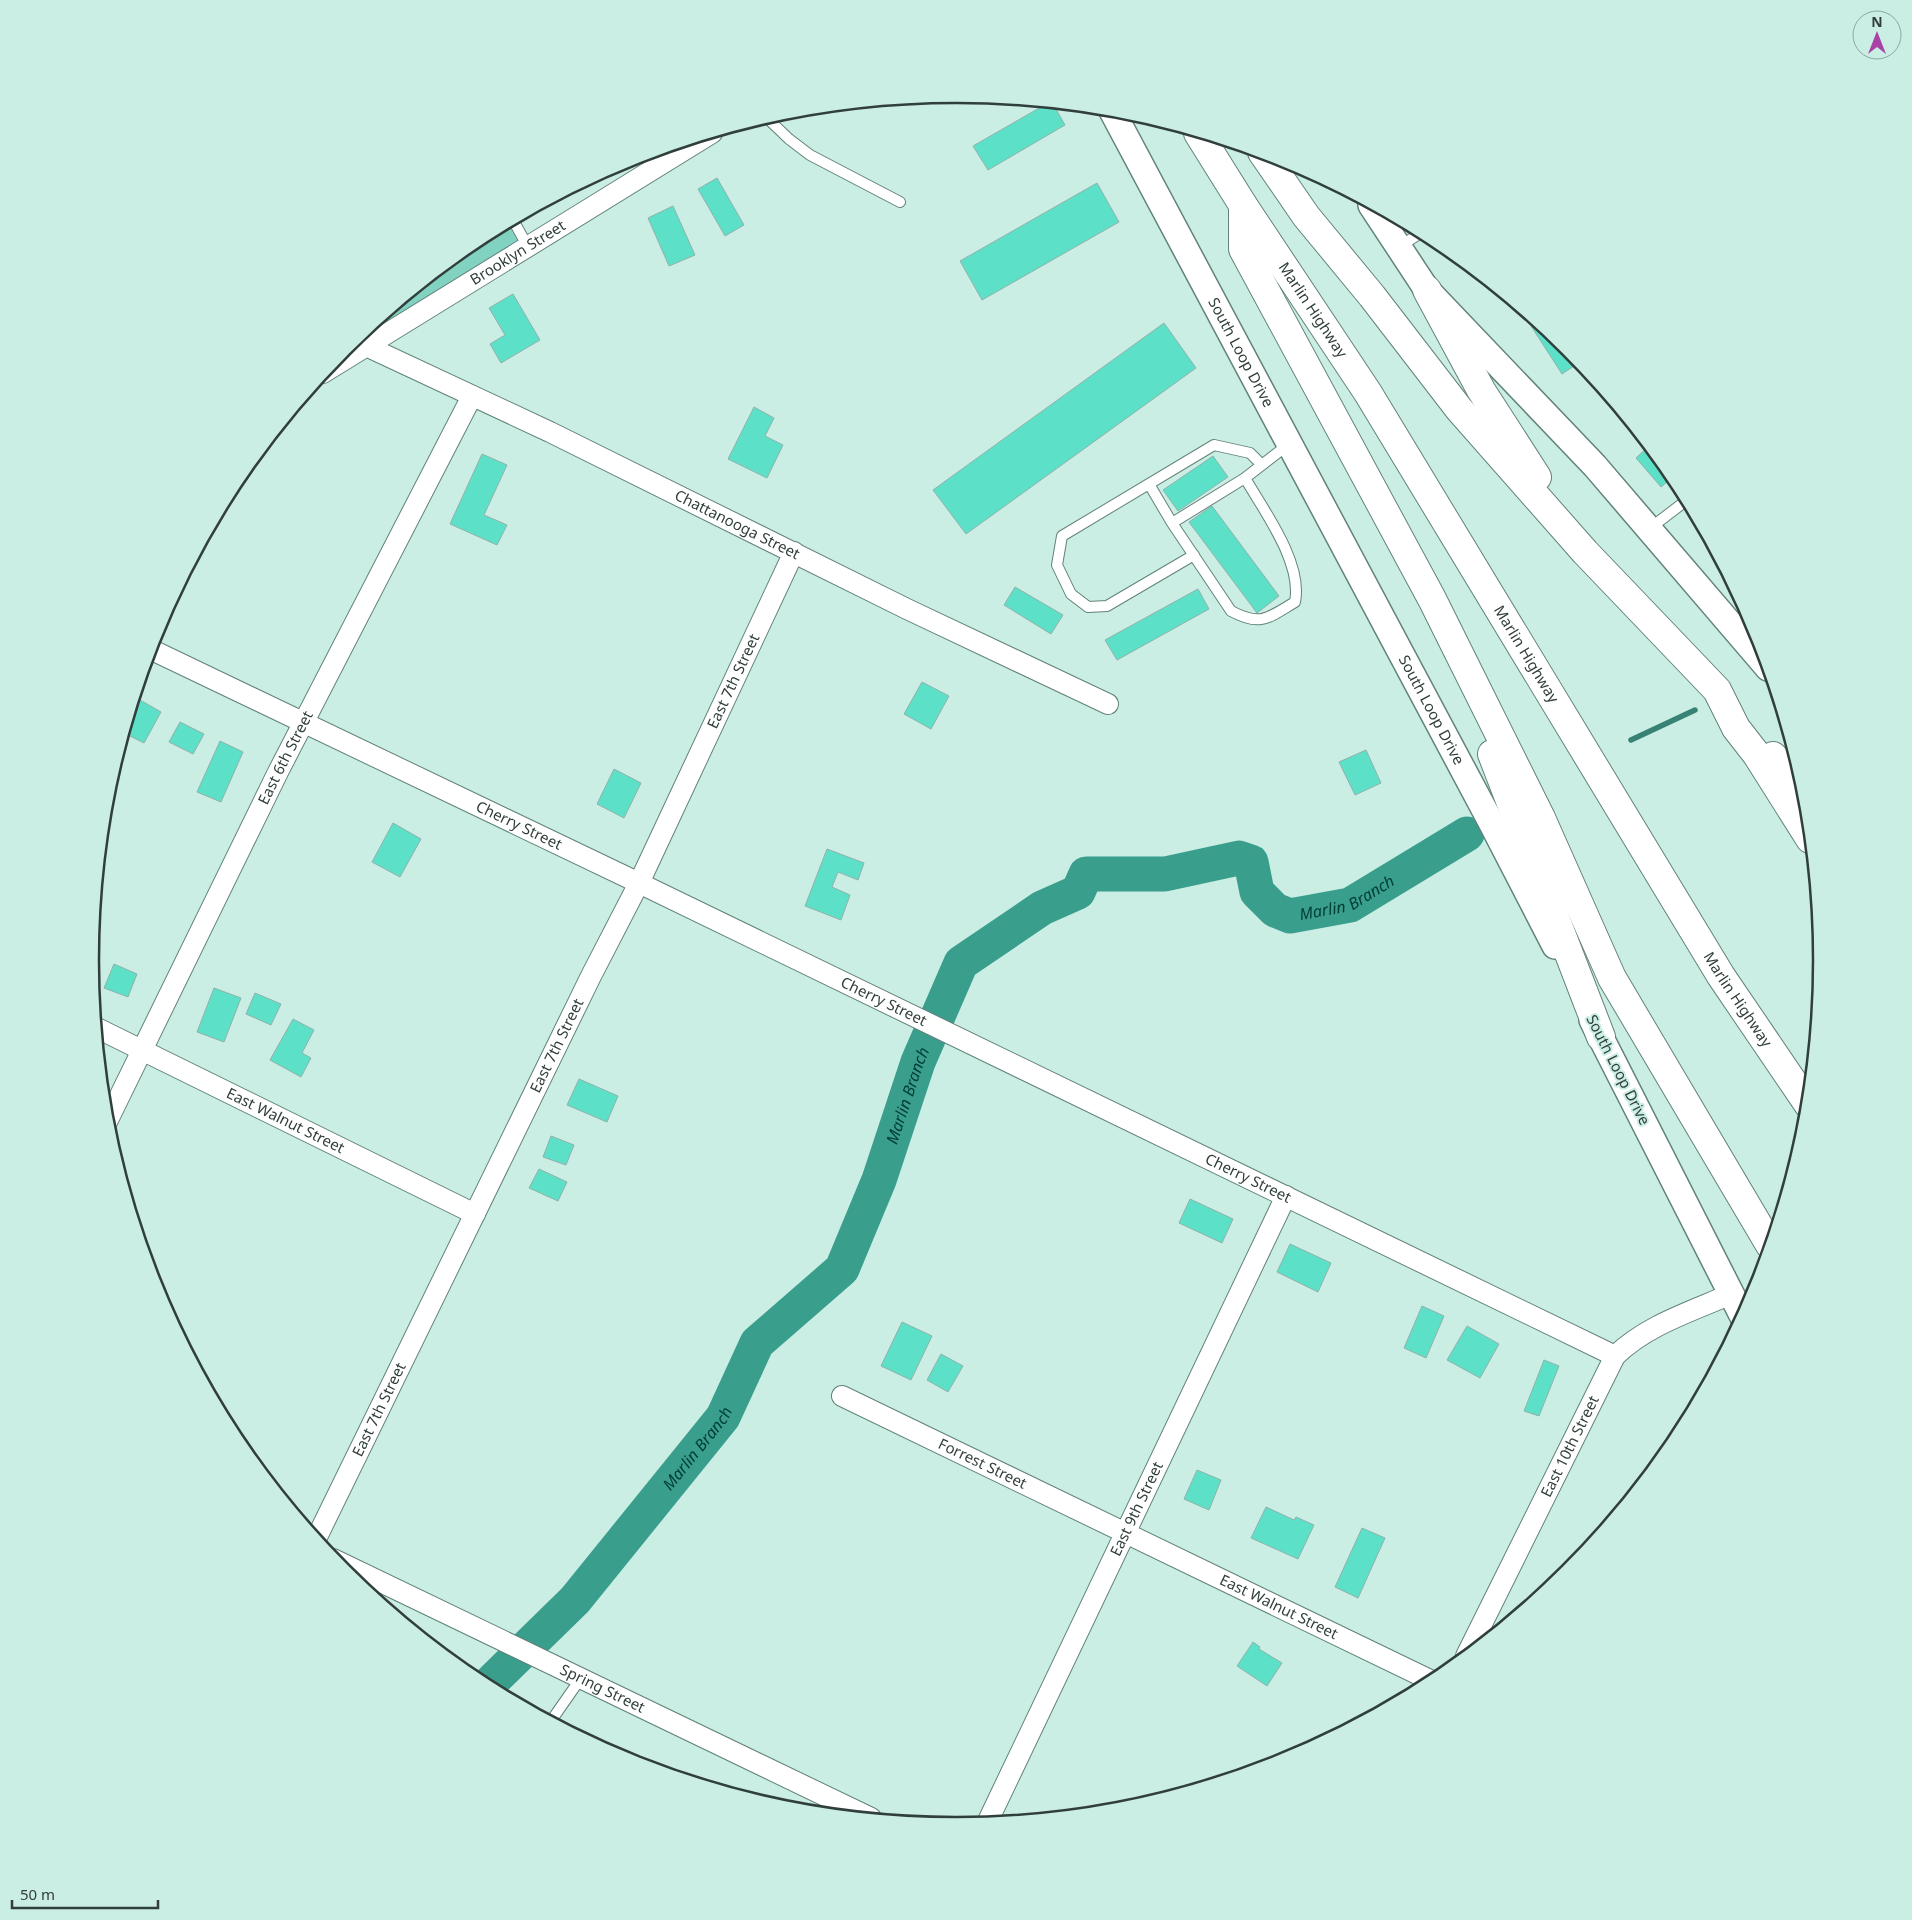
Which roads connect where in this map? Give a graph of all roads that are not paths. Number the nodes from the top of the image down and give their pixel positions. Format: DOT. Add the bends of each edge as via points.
graph roads {
  1 [pos="1116,118"];
  2 [pos="772,123"];
  3 [pos="1202,139"];
  4 [pos="695,144"];
  5 [pos="1269,162"];
  6 [pos="900,202"];
  7 [pos="1243,205"];
  8 [pos="1377,214"];
  9 [pos="516,225"];
  10 [pos="1415,237"];
  11 [pos="528,247"];
  12 [pos="1399,247"];
  13 [pos="1427,290"];
  14 [pos="366,346"];
  15 [pos="348,356"];
  16 [pos="472,396"];
  17 [pos="1289,444"];
  18 [pos="1262,464"];
  19 [pos="1245,478"];
  20 [pos="1149,484"];
  21 [pos="1681,504"];
  22 [pos="1172,523"];
  23 [pos="1649,529"];
  24 [pos="794,552"];
  25 [pos="1585,552"];
  26 [pos="1194,555"];
  27 [pos="1432,599"];
  28 [pos="156,652"];
  29 [pos="1757,655"];
  30 [pos="1717,690"];
  31 [pos="1108,704"];
  32 [pos="304,722"];
  33 [pos="1794,779"];
  34 [pos="1803,828"];
  35 [pos="639,883"];
  36 [pos="102,1031"];
  37 [pos="1601,1037"];
  38 [pos="142,1051"];
  39 [pos="1802,1095"];
  40 [pos="112,1111"];
  41 [pos="1286,1196"];
  42 [pos="475,1214"];
  43 [pos="1767,1239"];
  44 [pos="1731,1294"];
  45 [pos="1738,1309"];
  46 [pos="1615,1356"];
  47 [pos="842,1396"];
  48 [pos="319,1533"];
  49 [pos="1124,1534"];
  50 [pos="352,1568"];
  51 [pos="1472,1645"];
  52 [pos="581,1678"];
  53 [pos="1425,1678"];
  54 [pos="554,1717"];
  55 [pos="853,1811"];
  56 [pos="990,1816"];
  1 -- 17 [label="street, South Loop Drive"];
  2 -- 6 [label="lane" via="810,155"];
  3 -- 7 [label="highway, Marlin Highway"];
  4 -- 11 [label="street, Brooklyn Street"];
  5 -- 25 [label="highway" via="1306,216 1459,409"];
  7 -- 27 [label="highway" via="1243,249"];
  7 -- 39 [label="highway, Marlin Highway" via="1368,392 1721,976"];
  8 -- 12 [label="street"];
  9 -- 11 [label="lane"];
  10 -- 12 [label="lane"];
  11 -- 14 [label="street, Brooklyn Street"];
  12 -- 13 [label="street"];
  13 -- 23 [label="street" via="1596,466"];
  13 -- 25 [label="highway" via="1481,390"];
  14 -- 15 [label="street, Brooklyn Street"];
  14 -- 16 [label="street, Chattanooga Street"];
  16 -- 24 [label="street, Chattanooga Street"];
  16 -- 32 [label="street, East 6th Street"];
  17 -- 18 [label="lane"];
  17 -- 37 [label="street, South Loop Drive"];
  18 -- 19 [label="lane"];
  18 -- 20 [label="lane" via="1250,452 1214,445"];
  19 -- 22 [label="lane"];
  19 -- 26 [label="lane" via="1285,548 1297,591 1295,602 1266,619 1247,619 1231,611"];
  20 -- 22 [label="lane"];
  20 -- 26 [label="lane" via="1062,536 1057,565 1071,594 1088,607 1107,606"];
  21 -- 23 [label="lane"];
  22 -- 26 [label="lane"];
  23 -- 29 [label="street"];
  24 -- 31 [label="street, Chattanooga Street"];
  24 -- 35 [label="street, East 7th Street"];
  25 -- 30 [label="highway"];
  27 -- 37 [label="highway"];
  27 -- 43 [label="highway" via="1541,818 1612,978"];
  28 -- 32 [label="street, Cherry Street"];
  30 -- 33 [label="highway"];
  30 -- 34 [label="highway" via="1736,728"];
  32 -- 35 [label="street, Cherry Street"];
  32 -- 38 [label="street, East 6th Street"];
  35 -- 41 [label="street, Cherry Street"];
  35 -- 42 [label="street, East 7th Street"];
  36 -- 38 [label="street, East Walnut Street"];
  37 -- 44 [label="street, South Loop Drive"];
  38 -- 40 [label="street, East 6th Street"];
  38 -- 42 [label="street, East Walnut Street"];
  41 -- 46 [label="street, Cherry Street"];
  41 -- 49 [label="street, East 9th Street"];
  42 -- 48 [label="street, East 7th Street"];
  44 -- 45 [label="street, South Loop Drive"];
  44 -- 46 [label="street, East 10th Street" via="1651,1328"];
  46 -- 51 [label="street, East 10th Street"];
  47 -- 49 [label="street, Forrest Street"];
  49 -- 53 [label="street, East Walnut Street"];
  49 -- 56 [label="street, East 9th Street"];
  50 -- 52 [label="street, Spring Street"];
  52 -- 54 [label="lane"];
  52 -- 55 [label="street, Spring Street"];
}
